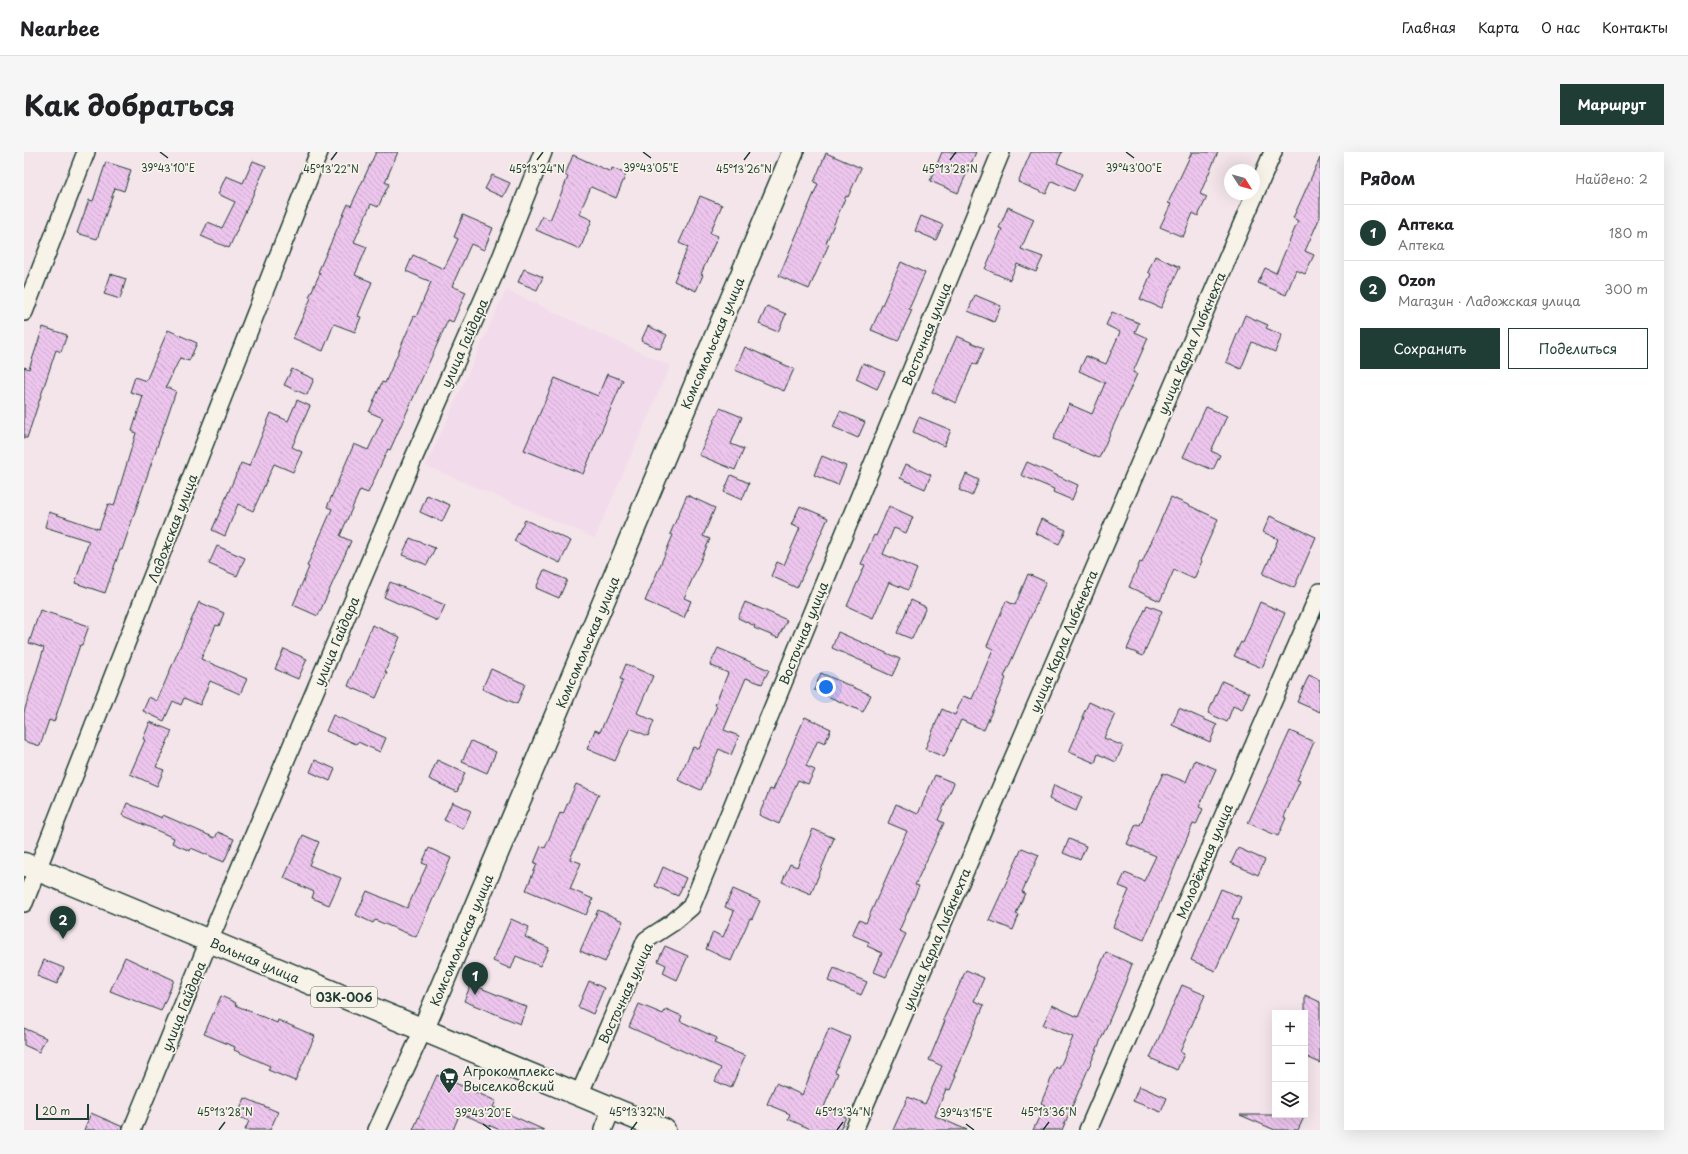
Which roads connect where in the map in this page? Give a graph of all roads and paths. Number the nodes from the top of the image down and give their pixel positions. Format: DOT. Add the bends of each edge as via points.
graph roads {
  1 [pos="86,152"];
  2 [pos="319,152"];
  3 [pos="543,152"];
  4 [pos="793,152"];
  5 [pos="1001,152"];
  6 [pos="1273,152"];
  7 [pos="24,312"];
  8 [pos="1320,592"];
  9 [pos="31,866"];
  10 [pos="24,903"];
  11 [pos="209,941"];
  12 [pos="423,1030"];
  13 [pos="579,1095"];
  14 [pos="612,1108"];
  15 [pos="132,1130"];
  16 [pos="377,1130"];
  17 [pos="603,1130"];
  18 [pos="664,1130"];
  19 [pos="854,1130"];
  20 [pos="1088,1130"];
  1 -- 7 [label="street"];
  2 -- 9 [label="street, Ладожская улица"];
  3 -- 11 [label="street, улица Гайдара" via="497,268"];
  4 -- 12 [label="street, Комсомольская улица"];
  5 -- 13 [label="street, Восточная улица" via="691,907 646,940"];
  6 -- 19 [label="street, улица Карла Либкнехта"];
  8 -- 20 [label="street, Молодёжная улица"];
  9 -- 10 [label="street, Ладожская улица"];
  9 -- 11 [label="main road, Вольная улица / 03К-006"];
  11 -- 12 [label="main road, Вольная улица / 03К-006"];
  11 -- 15 [label="street, улица Гайдара"];
  12 -- 13 [label="main road, Вольная улица / 03К-006"];
  12 -- 16 [label="street, Комсомольская улица"];
  13 -- 14 [label="main road, Вольная улица / 03К-006"];
  14 -- 17 [label="street"];
  14 -- 18 [label="main road, Вольная улица / 03К-006"];
}
